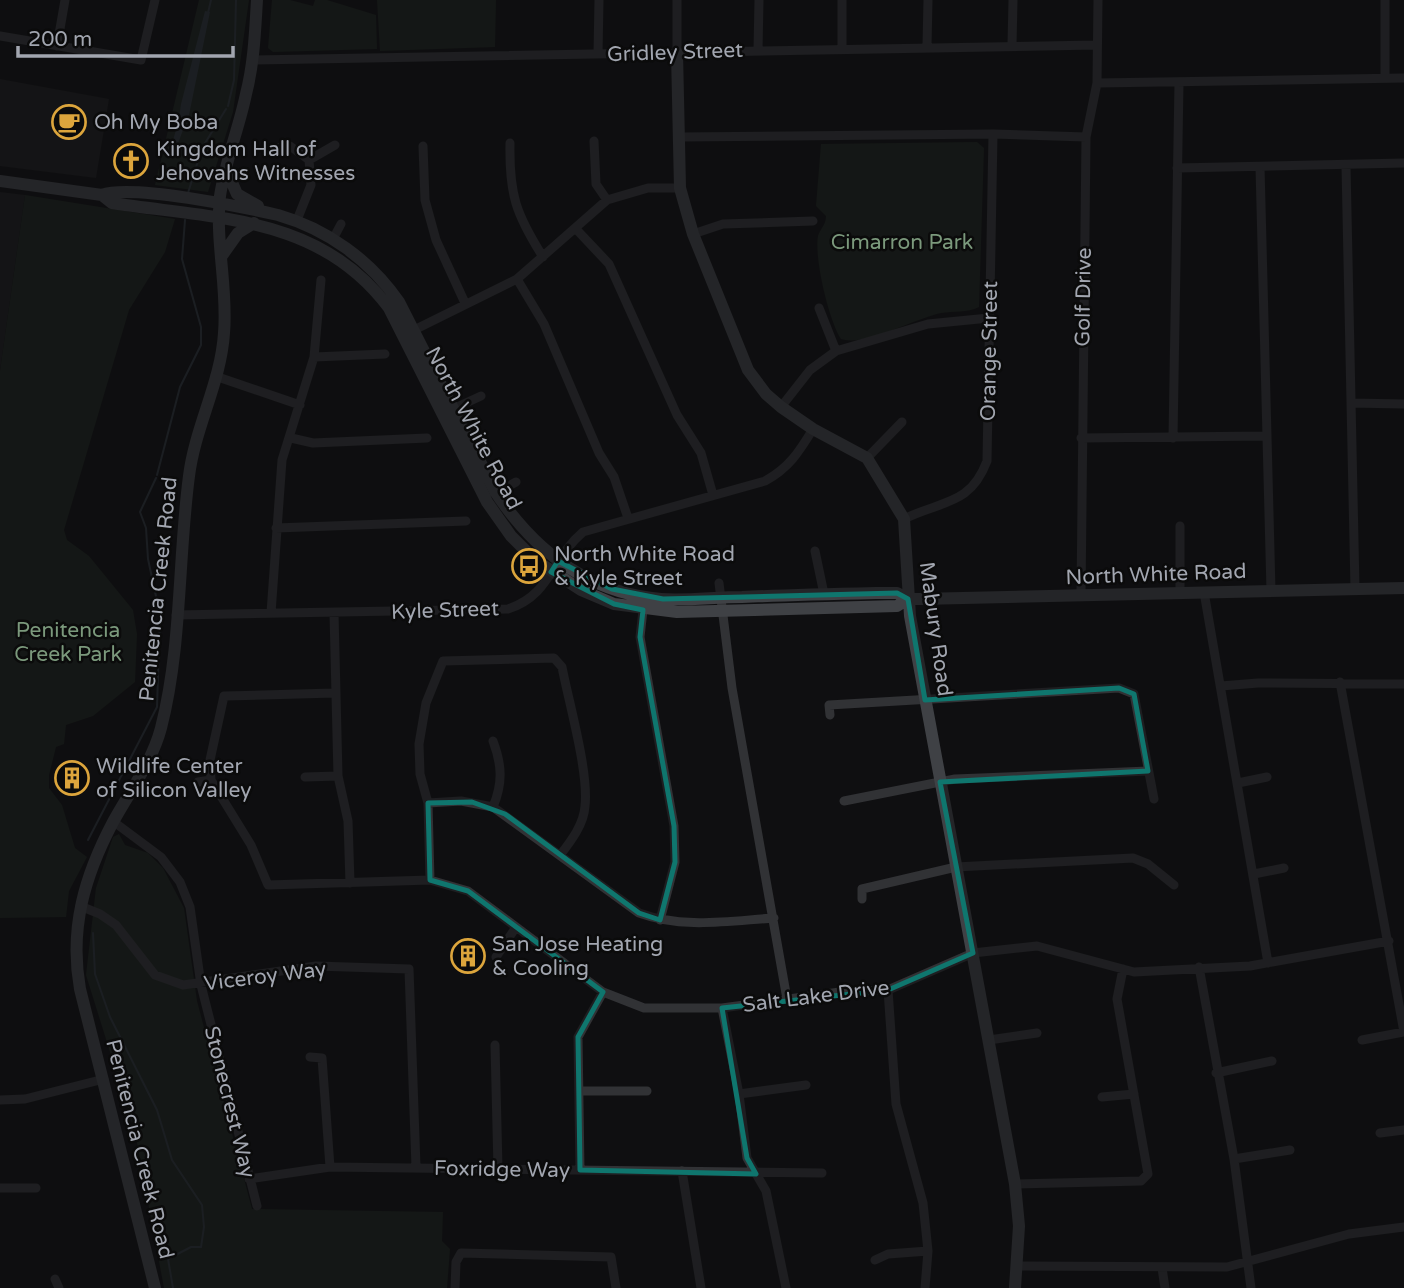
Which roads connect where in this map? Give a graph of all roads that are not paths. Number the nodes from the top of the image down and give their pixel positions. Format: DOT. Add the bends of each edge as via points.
graph roads {
  1 [pos="65,0"];
  2 [pos="155,0"];
  3 [pos="257,0"];
  4 [pos="599,0"];
  5 [pos="677,0"];
  6 [pos="759,0"];
  7 [pos="842,0"];
  8 [pos="928,0"];
  9 [pos="1013,0"];
  10 [pos="1098,0"];
  11 [pos="1385,0"];
  12 [pos="0,36"];
  13 [pos="1012,45"];
  14 [pos="1096,45"];
  15 [pos="57,46"];
  16 [pos="927,46"];
  17 [pos="842,49"];
  18 [pos="758,50"];
  19 [pos="677,53"];
  20 [pos="598,54"];
  21 [pos="253,60"];
  22 [pos="1385,78"];
  23 [pos="1404,78"];
  24 [pos="1097,83"];
  25 [pos="1179,83"];
  26 [pos="993,134"];
  27 [pos="680,137"];
  28 [pos="1086,137"];
  29 [pos="594,141"];
  30 [pos="510,143"];
  31 [pos="335,145"];
  32 [pos="423,146"];
  33 [pos="269,149"];
  34 [pos="309,160"];
  35 [pos="1404,163"];
  36 [pos="1346,166"];
  37 [pos="1261,167"];
  38 [pos="1177,168"];
  39 [pos="226,169"];
  40 [pos="0,181"];
  41 [pos="680,188"];
  42 [pos="102,195"];
  43 [pos="607,200"];
  44 [pos="220,204"];
  45 [pos="267,212"];
  46 [pos="220,218"];
  47 [pos="297,220"];
  48 [pos="813,221"];
  49 [pos="254,223"];
  50 [pos="341,224"];
  51 [pos="576,229"];
  52 [pos="693,234"];
  53 [pos="333,239"];
  54 [pos="221,257"];
  55 [pos="543,257"];
  56 [pos="320,279"];
  57 [pos="517,279"];
  58 [pos="465,303"];
  59 [pos="819,308"];
  60 [pos="989,318"];
  61 [pos="409,332"];
  62 [pos="836,351"];
  63 [pos="386,354"];
  64 [pos="314,357"];
  65 [pos="215,376"];
  66 [pos="481,396"];
  67 [pos="1351,403"];
  68 [pos="1404,404"];
  69 [pos="300,405"];
  70 [pos="781,407"];
  71 [pos="455,408"];
  72 [pos="902,422"];
  73 [pos="813,429"];
  74 [pos="1266,436"];
  75 [pos="291,438"];
  76 [pos="427,438"];
  77 [pos="1081,438"];
  78 [pos="1173,438"];
  79 [pos="867,457"];
  80 [pos="516,482"];
  81 [pos="496,493"];
  82 [pos="713,495"];
  83 [pos="628,518"];
  84 [pos="904,519"];
  85 [pos="466,522"];
  86 [pos="1180,526"];
  87 [pos="276,528"];
  88 [pos="815,551"];
  89 [pos="555,567"];
  90 [pos="719,583"];
  91 [pos="1404,588"];
  92 [pos="1355,589"];
  93 [pos="1270,591"];
  94 [pos="1205,592"];
  95 [pos="1180,593"];
  96 [pos="824,594"];
  97 [pos="1081,596"];
  98 [pos="720,597"];
  99 [pos="908,599"];
  100 [pos="643,610"];
  101 [pos="721,612"];
  102 [pos="271,613"];
  103 [pos="334,613"];
  104 [pos="176,615"];
  105 [pos="1340,682"];
  106 [pos="1404,684"];
  107 [pos="1221,686"];
  108 [pos="334,693"];
  109 [pos="925,699"];
  110 [pos="830,715"];
  111 [pos="493,741"];
  112 [pos="1148,771"];
  113 [pos="338,776"];
  114 [pos="305,777"];
  115 [pos="1267,777"];
  116 [pos="211,780"];
  117 [pos="198,782"];
  118 [pos="940,782"];
  119 [pos="1238,782"];
  120 [pos="1154,799"];
  121 [pos="844,801"];
  122 [pos="428,803"];
  123 [pos="493,807"];
  124 [pos="114,822"];
  125 [pos="561,854"];
  126 [pos="956,867"];
  127 [pos="1284,868"];
  128 [pos="1254,874"];
  129 [pos="429,880"];
  130 [pos="350,883"];
  131 [pos="1174,885"];
  132 [pos="862,899"];
  133 [pos="80,906"];
  134 [pos="774,918"];
  135 [pos="660,920"];
  136 [pos="516,927"];
  137 [pos="1389,941"];
  138 [pos="973,953"];
  139 [pos="496,957"];
  140 [pos="1268,963"];
  141 [pos="1199,967"];
  142 [pos="1123,969"];
  143 [pos="201,985"];
  144 [pos="888,990"];
  145 [pos="603,992"];
  146 [pos="787,999"];
  147 [pos="722,1008"];
  148 [pos="1404,1032"];
  149 [pos="1037,1033"];
  150 [pos="989,1040"];
  151 [pos="1362,1040"];
  152 [pos="495,1045"];
  153 [pos="310,1057"];
  154 [pos="1272,1062"];
  155 [pos="1216,1073"];
  156 [pos="103,1079"];
  157 [pos="806,1085"];
  158 [pos="579,1091"];
  159 [pos="647,1091"];
  160 [pos="739,1094"];
  161 [pos="1134,1094"];
  162 [pos="1102,1097"];
  163 [pos="0,1100"];
  164 [pos="1404,1130"];
  165 [pos="1380,1133"];
  166 [pos="1290,1150"];
  167 [pos="1234,1159"];
  168 [pos="330,1167"];
  169 [pos="416,1167"];
  170 [pos="498,1169"];
  171 [pos="580,1170"];
  172 [pos="682,1171"];
  173 [pos="822,1173"];
  174 [pos="755,1174"];
  175 [pos="249,1179"];
  176 [pos="1016,1184"];
  177 [pos="0,1188"];
  178 [pos="36,1188"];
  179 [pos="257,1206"];
  180 [pos="1404,1227"];
  181 [pos="928,1251"];
  182 [pos="875,1260"];
  183 [pos="1248,1263"];
  184 [pos="1018,1266"];
  185 [pos="1162,1268"];
  186 [pos="155,1288"];
  187 [pos="455,1288"];
  188 [pos="617,1288"];
  189 [pos="701,1288"];
  190 [pos="786,1288"];
  191 [pos="925,1288"];
  192 [pos="1015,1288"];
  193 [pos="1165,1288"];
  194 [pos="1251,1288"];
  1 -- 15 [label="street"];
  2 -- 15 [label="street" via="141,60"];
  3 -- 21 [label="main road, Penitencia Creek Road"];
  4 -- 20 [label="street"];
  5 -- 19 [label="street"];
  6 -- 18 [label="street"];
  7 -- 17 [label="street"];
  8 -- 16 [label="street"];
  9 -- 13 [label="street"];
  10 -- 14 [label="street, Golf Drive"];
  11 -- 22 [label="street"];
  12 -- 15 [label="street"];
  13 -- 14 [label="street, Gridley Street"];
  13 -- 16 [label="street, Gridley Street"];
  14 -- 24 [label="street, Golf Drive"];
  16 -- 17 [label="street, Gridley Street"];
  17 -- 18 [label="street, Gridley Street"];
  18 -- 19 [label="street, Gridley Street"];
  19 -- 20 [label="street, Gridley Street"];
  19 -- 27 [label="main road"];
  20 -- 21 [label="street, Gridley Street"];
  21 -- 39 [label="main road, Penitencia Creek Road"];
  22 -- 23 [label="street"];
  22 -- 25 [label="street"];
  24 -- 25 [label="street"];
  24 -- 28 [label="street, Golf Drive"];
  25 -- 38 [label="street"];
  26 -- 27 [label="street"];
  26 -- 28 [label="street"];
  26 -- 60 [label="street, Orange Street"];
  27 -- 41 [label="main road"];
  28 -- 77 [label="street, Golf Drive"];
  29 -- 43 [label="street" via="596,184"];
  30 -- 55 [label="street" via="509,180 520,220"];
  31 -- 34 [label="street"];
  32 -- 58 [label="street" via="428,210 436,240"];
  33 -- 34 [label="street" via="290,146"];
  34 -- 47 [label="street" via="311,185"];
  35 -- 36 [label="street"];
  36 -- 37 [label="street"];
  36 -- 67 [label="street"];
  37 -- 38 [label="street"];
  37 -- 74 [label="street"];
  38 -- 78 [label="street"];
  39 -- 44 [label="main road, Penitencia Creek Road"];
  39 -- 45 [label="main road" via="237,194"];
  40 -- 42 [label="main road"];
  41 -- 43 [label="street" via="648,188"];
  41 -- 52 [label="main road"];
  42 -- 44 [label="main road, North White Road" via="114,191"];
  42 -- 46 [label="main road, North White Road" via="112,202"];
  43 -- 51 [label="street"];
  44 -- 45 [label="main road, North White Road"];
  44 -- 46 [label="main road, Penitencia Creek Road"];
  45 -- 47 [label="main road, North White Road"];
  46 -- 49 [label="main road, North White Road"];
  46 -- 54 [label="main road, Penitencia Creek Road"];
  47 -- 53 [label="main road, North White Road"];
  48 -- 52 [label="street" via="723,224"];
  49 -- 54 [label="main road" via="238,233"];
  49 -- 61 [label="main road, North White Road" via="296,235 328,251 366,281"];
  50 -- 53 [label="street"];
  51 -- 55 [label="street"];
  51 -- 82 [label="street" via="609,264 677,415 701,453"];
  52 -- 70 [label="main road" via="748,370"];
  53 -- 61 [label="main road, North White Road" via="377,275 399,302"];
  54 -- 65 [label="main road, Penitencia Creek Road" via="226,304"];
  55 -- 57 [label="street"];
  56 -- 64 [label="street"];
  57 -- 58 [label="street"];
  57 -- 83 [label="street" via="544,324"];
  58 -- 61 [label="street"];
  59 -- 62 [label="street"];
  60 -- 62 [label="street" via="928,324"];
  60 -- 84 [label="street, Orange Street" via="987,461 979,481 961,496"];
  61 -- 71 [label="main road, North White Road"];
  61 -- 89 [label="main road, North White Road" via="487,502 511,537"];
  62 -- 70 [label="street" via="810,370"];
  63 -- 64 [label="street"];
  64 -- 69 [label="street"];
  65 -- 69 [label="street"];
  65 -- 104 [label="main road, Penitencia Creek Road" via="189,476"];
  66 -- 71 [label="street"];
  67 -- 68 [label="street"];
  67 -- 92 [label="street"];
  69 -- 75 [label="street"];
  70 -- 73 [label="main road"];
  71 -- 81 [label="main road, North White Road"];
  72 -- 79 [label="street"];
  73 -- 79 [label="main road"];
  73 -- 82 [label="street, Kyle Street" via="783,471 765,481"];
  74 -- 78 [label="street"];
  74 -- 93 [label="street"];
  75 -- 76 [label="street" via="313,443"];
  75 -- 87 [label="street" via="282,460"];
  77 -- 78 [label="street"];
  77 -- 97 [label="street, Golf Drive"];
  79 -- 84 [label="main road, Mabury Road"];
  80 -- 81 [label="street"];
  81 -- 89 [label="main road, North White Road"];
  82 -- 83 [label="street, Kyle Street"];
  83 -- 89 [label="street, Kyle Street" via="583,532"];
  84 -- 99 [label="main road, Mabury Road"];
  85 -- 87 [label="street"];
  86 -- 95 [label="street"];
  87 -- 102 [label="street"];
  88 -- 96 [label="street"];
  89 -- 98 [label="main road, North White Road" via="637,596"];
  89 -- 100 [label="main road, North White Road" via="614,604"];
  89 -- 103 [label="street, Kyle Street" via="538,594 508,609"];
  90 -- 98 [label="street"];
  91 -- 92 [label="main road, North White Road"];
  92 -- 93 [label="main road, North White Road"];
  93 -- 94 [label="main road, North White Road"];
  94 -- 95 [label="main road, North White Road"];
  94 -- 107 [label="street"];
  95 -- 97 [label="main road, North White Road"];
  96 -- 98 [label="main road, North White Road"];
  96 -- 99 [label="main road, North White Road" via="897,593"];
  97 -- 99 [label="main road, North White Road"];
  98 -- 101 [label="street"];
  99 -- 101 [label="main road, North White Road" via="897,606"];
  99 -- 109 [label="main road, Mabury Road"];
  100 -- 101 [label="main road, North White Road"];
  100 -- 135 [label="street" via="640,637 674,826 675,862"];
  101 -- 134 [label="street"];
  102 -- 103 [label="street, Kyle Street"];
  102 -- 104 [label="street, Kyle Street"];
  103 -- 108 [label="street"];
  104 -- 124 [label="main road, Penitencia Creek Road" via="161,730"];
  105 -- 106 [label="street"];
  105 -- 107 [label="street"];
  105 -- 137 [label="street"];
  107 -- 119 [label="street"];
  108 -- 113 [label="street"];
  108 -- 116 [label="street" via="224,696 213,738"];
  109 -- 110 [label="street" via="830,705"];
  109 -- 112 [label="street" via="1119,688 1134,694"];
  109 -- 118 [label="main road, Mabury Road"];
  111 -- 123 [label="street" via="502,780"];
  112 -- 118 [label="street"];
  112 -- 120 [label="street"];
  113 -- 114 [label="street"];
  113 -- 130 [label="street" via="348,821"];
  115 -- 119 [label="street"];
  116 -- 117 [label="street"];
  116 -- 130 [label="street, Salt Lake Drive" via="251,845 268,885"];
  118 -- 121 [label="street"];
  118 -- 126 [label="main road, Mabury Road"];
  119 -- 128 [label="street"];
  122 -- 123 [label="street" via="461,801"];
  122 -- 125 [label="street" via="420,774 419,744 426,703 443,661 554,658 562,667 585,807 577,831"];
  122 -- 129 [label="street"];
  123 -- 125 [label="street"];
  124 -- 133 [label="main road, Penitencia Creek Road" via="87,879"];
  124 -- 143 [label="street, Stonecrest Way" via="161,857 180,882 190,907"];
  125 -- 135 [label="street" via="639,913"];
  126 -- 131 [label="street" via="1133,858"];
  126 -- 132 [label="street" via="862,889"];
  126 -- 138 [label="main road, Mabury Road"];
  127 -- 128 [label="street"];
  128 -- 140 [label="street"];
  129 -- 130 [label="street, Salt Lake Drive"];
  129 -- 136 [label="street, Salt Lake Drive" via="468,891"];
  133 -- 143 [label="street, Viceroy Way" via="116,925 155,975 170,983"];
  133 -- 156 [label="main road, Penitencia Creek Road" via="76,970"];
  134 -- 135 [label="street" via="680,924"];
  134 -- 146 [label="street"];
  136 -- 139 [label="street"];
  136 -- 145 [label="street, Salt Lake Drive"];
  137 -- 140 [label="street, Salt Lake Drive"];
  137 -- 148 [label="street"];
  138 -- 142 [label="street, Salt Lake Drive" via="1037,946"];
  138 -- 144 [label="street, Salt Lake Drive"];
  138 -- 150 [label="main road, Mabury Road"];
  140 -- 141 [label="street, Salt Lake Drive"];
  141 -- 142 [label="street, Salt Lake Drive"];
  141 -- 155 [label="street"];
  142 -- 161 [label="street" via="1117,999"];
  143 -- 169 [label="street, Viceroy Way" via="316,966 409,969"];
  143 -- 175 [label="street, Stonecrest Way"];
  144 -- 146 [label="street, Salt Lake Drive"];
  144 -- 181 [label="street" via="896,1104 923,1203"];
  145 -- 147 [label="street, Salt Lake Drive" via="644,1008"];
  145 -- 158 [label="street" via="578,1037"];
  146 -- 147 [label="street, Salt Lake Drive"];
  147 -- 160 [label="street"];
  148 -- 151 [label="street"];
  149 -- 150 [label="street"];
  150 -- 176 [label="main road, Mabury Road"];
  152 -- 170 [label="street"];
  153 -- 168 [label="street" via="322,1058"];
  154 -- 155 [label="street"];
  155 -- 167 [label="street"];
  156 -- 163 [label="street" via="25,1099"];
  156 -- 186 [label="main road, Penitencia Creek Road"];
  157 -- 160 [label="street"];
  158 -- 159 [label="street"];
  158 -- 171 [label="street"];
  160 -- 174 [label="street" via="747,1158"];
  161 -- 162 [label="street"];
  161 -- 176 [label="street" via="1148,1174 1141,1181"];
  164 -- 165 [label="street"];
  166 -- 167 [label="street"];
  167 -- 183 [label="street"];
  168 -- 169 [label="street, Foxridge Way"];
  168 -- 175 [label="street, Foxridge Way"];
  169 -- 170 [label="street, Foxridge Way"];
  170 -- 171 [label="street, Foxridge Way"];
  171 -- 172 [label="street, Foxridge Way"];
  172 -- 174 [label="street, Foxridge Way"];
  172 -- 189 [label="street"];
  173 -- 174 [label="street, Foxridge Way"];
  174 -- 190 [label="street" via="766,1191"];
  175 -- 179 [label="street, Stonecrest Way"];
  176 -- 184 [label="main road, Mabury Road"];
  177 -- 178 [label="street"];
  180 -- 183 [label="street" via="1349,1234"];
  181 -- 182 [label="street" via="888,1254"];
  181 -- 191 [label="street"];
  183 -- 185 [label="street"];
  183 -- 194 [label="street"];
  184 -- 185 [label="street"];
  184 -- 192 [label="main road, Mabury Road"];
  185 -- 193 [label="street"];
  187 -- 188 [label="street" via="461,1253 611,1257"];
}
